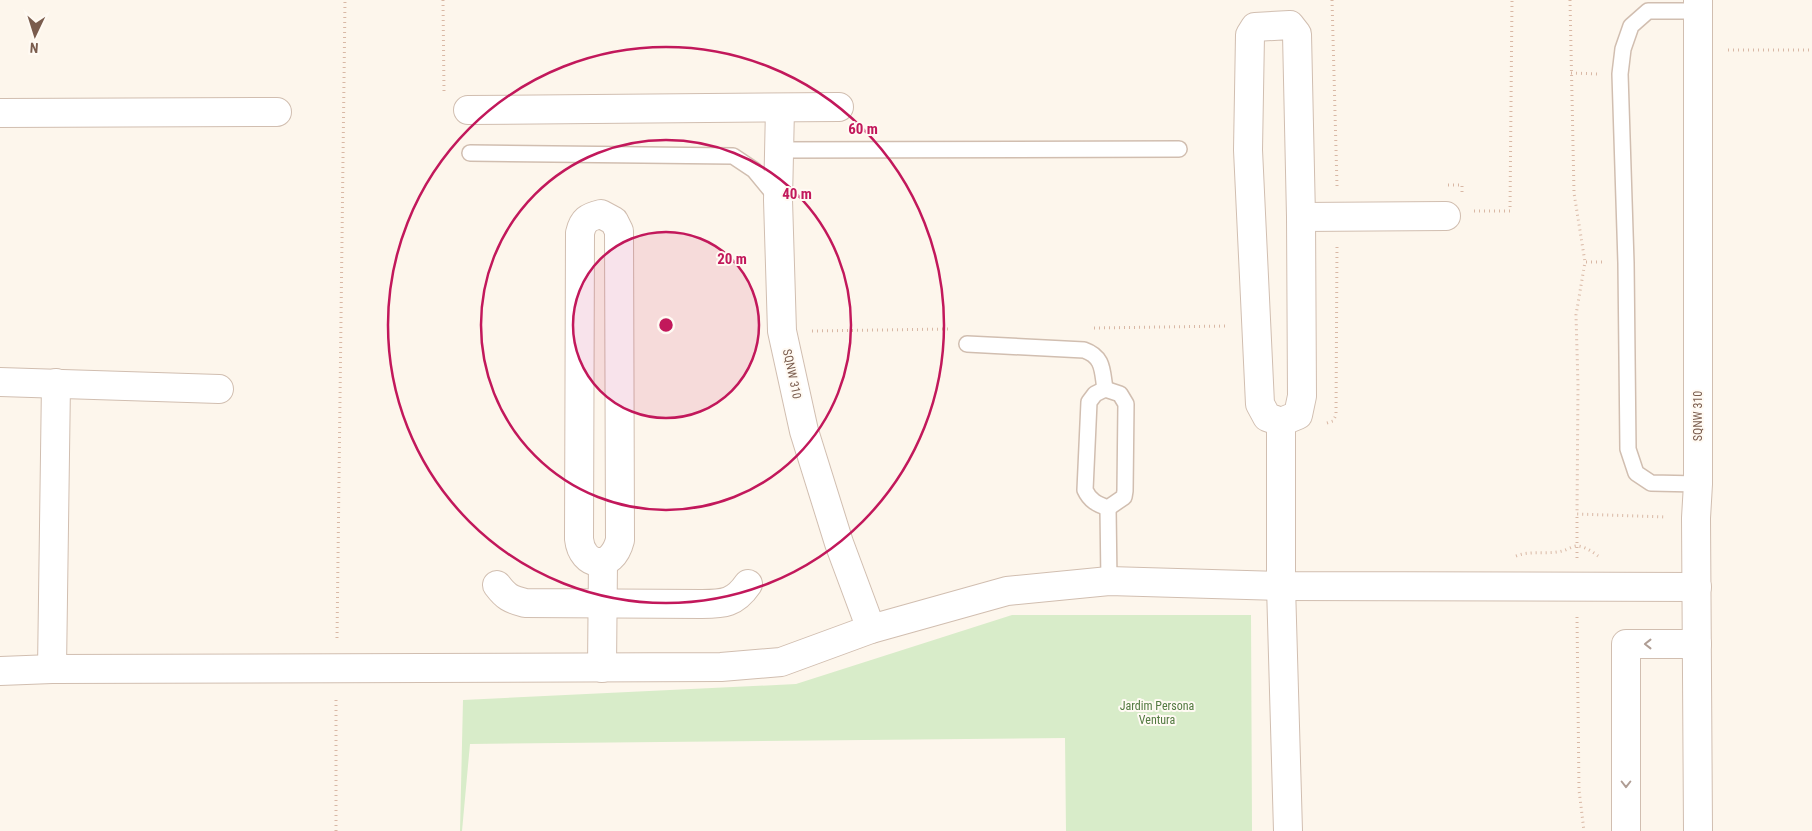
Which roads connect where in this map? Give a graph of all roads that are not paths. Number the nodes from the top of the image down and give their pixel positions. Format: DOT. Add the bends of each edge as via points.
graph roads {
  1 [pos="1698,5"];
  2 [pos="456,104"];
  3 [pos="839,107"];
  4 [pos="780,108"];
  5 [pos="278,112"];
  6 [pos="0,114"];
  7 [pos="778,150"];
  8 [pos="1179,150"];
  9 [pos="470,153"];
  10 [pos="778,200"];
  11 [pos="1459,214"];
  12 [pos="1301,217"];
  13 [pos="967,344"];
  14 [pos="0,382"];
  15 [pos="56,383"];
  16 [pos="219,389"];
  17 [pos="1105,389"];
  18 [pos="1281,422"];
  19 [pos="1698,484"];
  20 [pos="1108,508"];
  21 [pos="603,562"];
  22 [pos="1109,581"];
  23 [pos="748,584"];
  24 [pos="497,585"];
  25 [pos="1282,586"];
  26 [pos="1698,587"];
  27 [pos="602,604"];
  28 [pos="871,629"];
  29 [pos="1697,644"];
  30 [pos="602,668"];
  31 [pos="52,669"];
  32 [pos="0,671"];
  33 [pos="1288,831"];
  34 [pos="1626,831"];
  35 [pos="1698,831"];
  1 -- 19 [label="street, SQNW 310"];
  1 -- 19 [label="lane" via="1648,11 1631,26 1620,74 1628,449 1636,473 1652,483"];
  2 -- 4 [label="street"];
  3 -- 4 [label="street"];
  4 -- 7 [label="street, SQNW 310"];
  5 -- 6 [label="street"];
  7 -- 8 [label="lane"];
  7 -- 10 [label="street, SQNW 310"];
  9 -- 10 [label="lane" via="733,156 754,170"];
  10 -- 28 [label="street, SQNW 310" via="782,331 804,431 838,544"];
  11 -- 12 [label="street"];
  12 -- 18 [label="street" via="1302,396 1298,415"];
  12 -- 18 [label="street" via="1297,34 1290,25 1255,27 1250,35 1248,150 1260,404 1267,417"];
  13 -- 17 [label="lane" via="1084,350 1099,359"];
  14 -- 15 [label="street"];
  15 -- 16 [label="street"];
  15 -- 31 [label="street"];
  17 -- 20 [label="lane" via="1120,394 1126,404 1124,497"];
  17 -- 20 [label="lane" via="1089,402 1085,490 1088,498"];
  18 -- 25 [label="street"];
  19 -- 26 [label="street, SQNW 310"];
  20 -- 22 [label="lane"];
  21 -- 21 [label="street" via="612,558 620,540 619,231 614,221 601,214 589,217 582,224 580,233 578,539 582,553 589,559"];
  21 -- 27 [label="street"];
  22 -- 25 [label="street"];
  22 -- 28 [label="street" via="1007,591"];
  23 -- 27 [label="street" via="732,601 718,604"];
  24 -- 27 [label="street" via="505,595 525,603"];
  25 -- 26 [label="street"];
  25 -- 33 [label="street"];
  26 -- 29 [label="street, SQNW 310"];
  27 -- 30 [label="street"];
  28 -- 30 [label="street" via="781,662 721,667"];
  29 -- 34 [label="street, one-way" via="1626,644"];
  29 -- 35 [label="street, SQNW 310"];
  30 -- 31 [label="street"];
  31 -- 32 [label="street"];
}
